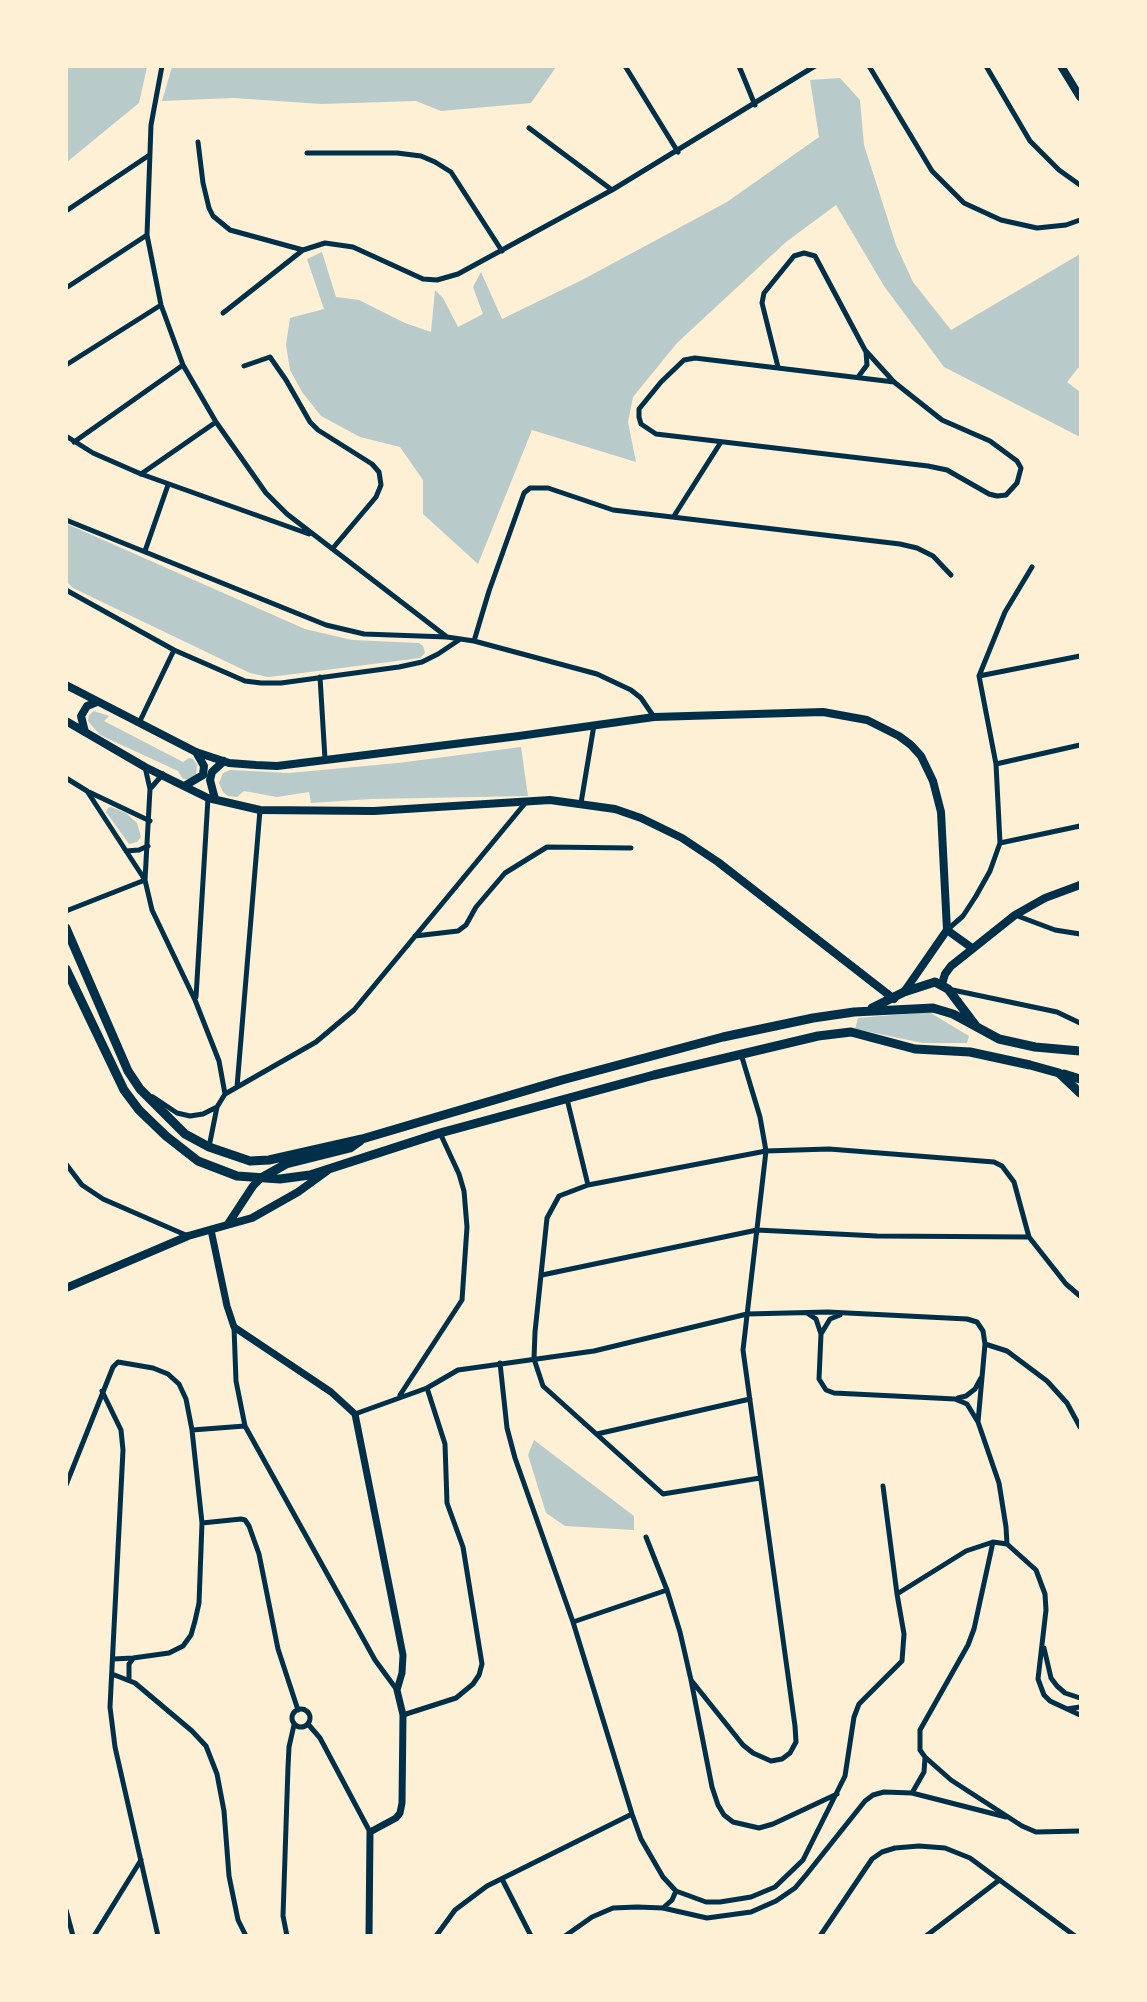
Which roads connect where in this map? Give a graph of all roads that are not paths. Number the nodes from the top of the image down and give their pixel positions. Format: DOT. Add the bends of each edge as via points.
graph roads {
  1 [pos="162,66"];
  2 [pos="625,66"];
  3 [pos="739,66"];
  4 [pos="815,66"];
  5 [pos="869,66"];
  6 [pos="986,66"];
  7 [pos="1061,66"];
  8 [pos="1080,97"];
  9 [pos="755,105"];
  10 [pos="529,128"];
  11 [pos="198,142"];
  12 [pos="678,152"];
  13 [pos="307,153"];
  14 [pos="148,156"];
  15 [pos="1080,185"];
  16 [pos="612,190"];
  17 [pos="66,211"];
  18 [pos="1080,220"];
  19 [pos="147,235"];
  20 [pos="303,250"];
  21 [pos="502,251"];
  22 [pos="66,288"];
  23 [pos="161,305"];
  24 [pos="223,313"];
  25 [pos="865,350"];
  26 [pos="66,365"];
  27 [pos="183,365"];
  28 [pos="244,366"];
  29 [pos="778,367"];
  30 [pos="858,377"];
  31 [pos="894,382"];
  32 [pos="216,422"];
  33 [pos="66,436"];
  34 [pos="74,442"];
  35 [pos="721,442"];
  36 [pos="141,474"];
  37 [pos="169,485"];
  38 [pos="674,516"];
  39 [pos="66,520"];
  40 [pos="314,536"];
  41 [pos="333,548"];
  42 [pos="145,551"];
  43 [pos="1032,567"];
  44 [pos="951,575"];
  45 [pos="66,590"];
  46 [pos="447,638"];
  47 [pos="459,640"];
  48 [pos="474,641"];
  49 [pos="174,650"];
  50 [pos="1080,656"];
  51 [pos="979,676"];
  52 [pos="320,677"];
  53 [pos="66,685"];
  54 [pos="97,702"];
  55 [pos="654,717"];
  56 [pos="66,721"];
  57 [pos="139,723"];
  58 [pos="594,725"];
  59 [pos="85,732"];
  60 [pos="1080,745"];
  61 [pos="195,752"];
  62 [pos="325,759"];
  63 [pos="225,761"];
  64 [pos="996,764"];
  65 [pos="145,766"];
  66 [pos="163,774"];
  67 [pos="66,778"];
  68 [pos="186,785"];
  69 [pos="150,789"];
  70 [pos="87,791"];
  71 [pos="212,799"];
  72 [pos="527,801"];
  73 [pos="581,803"];
  74 [pos="260,810"];
  75 [pos="150,821"];
  76 [pos="1080,825"];
  77 [pos="1000,843"];
  78 [pos="148,846"];
  79 [pos="631,848"];
  80 [pos="126,851"];
  81 [pos="145,880"];
  82 [pos="1080,885"];
  83 [pos="66,911"];
  84 [pos="1015,915"];
  85 [pos="66,928"];
  86 [pos="947,930"];
  87 [pos="1080,933"];
  88 [pos="415,936"];
  89 [pos="972,948"];
  90 [pos="67,969"];
  91 [pos="945,987"];
  92 [pos="904,992"];
  93 [pos="894,999"];
  94 [pos="195,1000"];
  95 [pos="866,1011"];
  96 [pos="1080,1023"];
  97 [pos="979,1030"];
  98 [pos="1078,1051"];
  99 [pos="741,1054"];
  100 [pos="1059,1073"];
  101 [pos="1080,1079"];
  102 [pos="237,1087"];
  103 [pos="140,1089"];
  104 [pos="1080,1093"];
  105 [pos="225,1094"];
  106 [pos="567,1099"];
  107 [pos="217,1107"];
  108 [pos="440,1133"];
  109 [pos="362,1139"];
  110 [pos="209,1147"];
  111 [pos="766,1151"];
  112 [pos="66,1164"];
  113 [pos="327,1171"];
  114 [pos="261,1178"];
  115 [pos="588,1185"];
  116 [pos="228,1224"];
  117 [pos="211,1230"];
  118 [pos="757,1230"];
  119 [pos="188,1237"];
  120 [pos="1030,1237"];
  121 [pos="542,1276"];
  122 [pos="66,1288"];
  123 [pos="1080,1296"];
  124 [pos="805,1312"];
  125 [pos="844,1313"];
  126 [pos="747,1314"];
  127 [pos="234,1327"];
  128 [pos="821,1334"];
  129 [pos="985,1344"];
  130 [pos="534,1359"];
  131 [pos="500,1363"];
  132 [pos="983,1374"];
  133 [pos="427,1388"];
  134 [pos="102,1391"];
  135 [pos="400,1395"];
  136 [pos="750,1399"];
  137 [pos="955,1399"];
  138 [pos="355,1413"];
  139 [pos="978,1422"];
  140 [pos="246,1426"];
  141 [pos="1080,1427"];
  142 [pos="192,1430"];
  143 [pos="597,1434"];
  144 [pos="760,1478"];
  145 [pos="66,1485"];
  146 [pos="883,1486"];
  147 [pos="202,1523"];
  148 [pos="646,1537"];
  149 [pos="993,1542"];
  150 [pos="1007,1544"];
  151 [pos="667,1590"];
  152 [pos="897,1594"];
  153 [pos="573,1622"];
  154 [pos="1042,1641"];
  155 [pos="133,1658"];
  156 [pos="113,1659"];
  157 [pos="112,1674"];
  158 [pos="129,1679"];
  159 [pos="691,1680"];
  160 [pos="397,1689"];
  161 [pos="1080,1698"];
  162 [pos="1080,1707"];
  163 [pos="1067,1709"];
  164 [pos="298,1710"];
  165 [pos="403,1715"];
  166 [pos="1080,1715"];
  167 [pos="308,1724"];
  168 [pos="294,1725"];
  169 [pos="925,1757"];
  170 [pos="912,1793"];
  171 [pos="837,1794"];
  172 [pos="632,1814"];
  173 [pos="1006,1817"];
  174 [pos="1080,1830"];
  175 [pos="370,1832"];
  176 [pos="141,1860"];
  177 [pos="803,1860"];
  178 [pos="814,1866"];
  179 [pos="502,1879"];
  180 [pos="998,1881"];
  181 [pos="676,1891"];
  182 [pos="663,1909"];
  183 [pos="66,1910"];
  184 [pos="73,1936"];
  185 [pos="94,1936"];
  186 [pos="158,1936"];
  187 [pos="246,1936"];
  188 [pos="287,1936"];
  189 [pos="369,1936"];
  190 [pos="436,1936"];
  191 [pos="531,1936"];
  192 [pos="565,1936"];
  193 [pos="820,1936"];
  194 [pos="926,1936"];
  195 [pos="1075,1936"];
  1 -- 14 [label="street"];
  2 -- 12 [label="street"];
  3 -- 9 [label="street"];
  4 -- 9 [label="street"];
  5 -- 18 [label="street" via="925,162 964,203 1001,220 1037,228"];
  6 -- 15 [label="street" via="1030,141"];
  7 -- 8 [label="main road"];
  9 -- 12 [label="street"];
  10 -- 16 [label="street"];
  11 -- 20 [label="street" via="204,192 213,216 230,230"];
  12 -- 16 [label="street"];
  13 -- 21 [label="street" via="397,153 435,162 451,172"];
  14 -- 17 [label="street"];
  14 -- 19 [label="street"];
  16 -- 21 [label="street"];
  19 -- 22 [label="street"];
  19 -- 23 [label="street"];
  20 -- 21 [label="street" via="325,243 353,247 414,276 437,281"];
  20 -- 24 [label="street"];
  23 -- 26 [label="street"];
  23 -- 27 [label="street"];
  25 -- 29 [label="street" via="820,263 804,253 783,267 764,293 762,303"];
  25 -- 30 [label="street" via="867,365"];
  25 -- 31 [label="street"];
  27 -- 32 [label="street"];
  27 -- 34 [label="street"];
  28 -- 41 [label="street" via="270,357 310,422 379,472 381,485 376,497"];
  29 -- 30 [label="street"];
  29 -- 35 [label="street" via="684,360 639,409 641,424 656,434"];
  30 -- 31 [label="street"];
  31 -- 35 [label="street" via="942,420 990,441 1017,461 1021,468 1012,489 1006,495 989,494 947,470 928,466"];
  32 -- 36 [label="street"];
  32 -- 40 [label="street" via="266,493"];
  33 -- 34 [label="street"];
  34 -- 36 [label="street"];
  35 -- 38 [label="street"];
  36 -- 37 [label="street"];
  37 -- 40 [label="street"];
  37 -- 42 [label="street"];
  38 -- 44 [label="street" via="900,544 933,556"];
  38 -- 48 [label="street" via="613,510 548,488 530,488 524,493"];
  39 -- 42 [label="street"];
  40 -- 41 [label="street"];
  41 -- 46 [label="street"];
  42 -- 46 [label="street" via="326,625 364,634"];
  43 -- 51 [label="street" via="1005,612"];
  45 -- 49 [label="street"];
  46 -- 47 [label="street"];
  47 -- 48 [label="street"];
  47 -- 52 [label="street" via="422,662"];
  48 -- 55 [label="street" via="597,674 631,690"];
  49 -- 52 [label="street" via="245,681 281,683"];
  49 -- 57 [label="street"];
  50 -- 51 [label="street"];
  51 -- 64 [label="street"];
  52 -- 62 [label="street"];
  53 -- 54 [label="main road"];
  54 -- 57 [label="main road"];
  54 -- 59 [label="main road" via="81,716"];
  55 -- 58 [label="main road"];
  55 -- 86 [label="main road" via="823,712 867,720 899,736 921,756 939,802"];
  56 -- 59 [label="main road"];
  57 -- 61 [label="main road"];
  58 -- 62 [label="main road"];
  58 -- 73 [label="street"];
  59 -- 65 [label="main road"];
  60 -- 64 [label="street"];
  61 -- 63 [label="main road"];
  61 -- 68 [label="main road" via="204,766 203,775"];
  62 -- 63 [label="main road" via="277,766"];
  63 -- 71 [label="main road" via="212,772"];
  64 -- 77 [label="street"];
  65 -- 66 [label="main road"];
  65 -- 69 [label="street"];
  66 -- 68 [label="main road"];
  66 -- 69 [label="street"];
  67 -- 70 [label="street"];
  68 -- 71 [label="main road"];
  69 -- 75 [label="street"];
  70 -- 75 [label="street"];
  70 -- 80 [label="street"];
  71 -- 74 [label="main road"];
  71 -- 94 [label="street"];
  72 -- 73 [label="main road"];
  72 -- 74 [label="main road" via="374,811"];
  72 -- 88 [label="street"];
  73 -- 93 [label="main road" via="641,818 682,838"];
  74 -- 102 [label="street"];
  75 -- 78 [label="street"];
  76 -- 77 [label="street"];
  77 -- 86 [label="street" via="976,896"];
  78 -- 80 [label="street"];
  78 -- 81 [label="street"];
  79 -- 88 [label="street" via="547,847 505,873 458,931"];
  80 -- 81 [label="street"];
  81 -- 83 [label="street"];
  81 -- 94 [label="street" via="152,910"];
  82 -- 84 [label="main road"];
  84 -- 87 [label="street" via="1055,930"];
  84 -- 89 [label="main road"];
  85 -- 103 [label="main road"];
  86 -- 89 [label="main road"];
  86 -- 92 [label="main road"];
  88 -- 102 [label="street" via="340,1024"];
  89 -- 91 [label="main road" via="945,974"];
  90 -- 114 [label="main road" via="124,1090 139,1110 198,1161 237,1176"];
  91 -- 92 [label="main road" via="930,982"];
  91 -- 96 [label="street" via="1057,1012"];
  91 -- 97 [label="main road"];
  92 -- 93 [label="main road"];
  93 -- 95 [label="main road"];
  94 -- 105 [label="street" via="219,1060"];
  95 -- 97 [label="main road" via="933,1008"];
  95 -- 109 [label="main road" via="723,1037"];
  97 -- 98 [label="main road" via="1018,1044"];
  99 -- 100 [label="main road" via="851,1032 915,1049 970,1052"];
  99 -- 106 [label="main road"];
  99 -- 111 [label="street"];
  100 -- 101 [label="main road"];
  100 -- 104 [label="main road"];
  102 -- 105 [label="street"];
  103 -- 107 [label="street" via="190,1116"];
  103 -- 110 [label="main road" via="185,1133"];
  105 -- 107 [label="street"];
  106 -- 108 [label="main road"];
  106 -- 115 [label="street"];
  107 -- 110 [label="street"];
  108 -- 113 [label="main road"];
  108 -- 135 [label="street" via="464,1191 463,1300"];
  109 -- 110 [label="main road" via="250,1161"];
  109 -- 114 [label="main road" via="350,1148 286,1164"];
  111 -- 115 [label="street"];
  111 -- 118 [label="street"];
  111 -- 120 [label="street" via="829,1149 993,1162 1014,1182"];
  112 -- 119 [label="street" via="82,1185 103,1199"];
  113 -- 114 [label="main road"];
  113 -- 116 [label="main road" via="252,1218"];
  114 -- 116 [label="main road"];
  115 -- 121 [label="street" via="559,1196 550,1208"];
  116 -- 117 [label="main road"];
  117 -- 119 [label="main road"];
  117 -- 127 [label="street"];
  118 -- 120 [label="street"];
  118 -- 121 [label="street"];
  118 -- 126 [label="street"];
  119 -- 122 [label="main road"];
  120 -- 123 [label="street"];
  121 -- 130 [label="street"];
  124 -- 125 [label="street"];
  124 -- 126 [label="street"];
  124 -- 128 [label="street" via="816,1319"];
  125 -- 128 [label="street" via="830,1319"];
  125 -- 129 [label="street" via="967,1319 983,1331"];
  126 -- 130 [label="street" via="594,1351"];
  126 -- 136 [label="street" via="743,1349"];
  127 -- 138 [label="street"];
  127 -- 140 [label="street" via="236,1381"];
  128 -- 137 [label="street" via="819,1379 826,1390"];
  129 -- 132 [label="street"];
  129 -- 141 [label="street" via="1007,1351 1047,1381"];
  130 -- 131 [label="street"];
  130 -- 143 [label="street" via="543,1386"];
  131 -- 133 [label="street" via="458,1370"];
  131 -- 153 [label="street" via="515,1458"];
  132 -- 137 [label="street" via="975,1389"];
  132 -- 139 [label="street"];
  133 -- 135 [label="street"];
  133 -- 165 [label="street" via="445,1444 447,1503 463,1548 482,1664 473,1684 456,1698"];
  134 -- 142 [label="street" via="118,1363 168,1374 186,1399"];
  134 -- 145 [label="street"];
  134 -- 156 [label="street" via="121,1430 124,1450"];
  135 -- 138 [label="street"];
  136 -- 143 [label="street"];
  136 -- 144 [label="street"];
  137 -- 139 [label="street" via="967,1405"];
  138 -- 160 [label="street" via="403,1655"];
  139 -- 150 [label="street" via="999,1483"];
  140 -- 142 [label="street"];
  140 -- 160 [label="street" via="375,1660"];
  142 -- 147 [label="street"];
  143 -- 144 [label="street" via="663,1494"];
  144 -- 159 [label="street" via="795,1726 796,1742 790,1753 771,1761 753,1753"];
  146 -- 152 [label="street"];
  147 -- 155 [label="street" via="199,1602 191,1635 169,1653"];
  147 -- 164 [label="street" via="245,1520 259,1554 278,1649"];
  148 -- 151 [label="street"];
  149 -- 150 [label="street"];
  149 -- 152 [label="street" via="966,1551"];
  149 -- 169 [label="street" via="971,1637 920,1730 920,1750"];
  150 -- 154 [label="street" via="1036,1570 1042,1585 1046,1610"];
  151 -- 153 [label="street"];
  151 -- 159 [label="street"];
  152 -- 171 [label="street" via="904,1634 902,1661 859,1704"];
  153 -- 172 [label="street"];
  154 -- 161 [label="street" via="1057,1686"];
  154 -- 163 [label="street" via="1040,1687 1050,1701"];
  155 -- 156 [label="street"];
  155 -- 158 [label="street"];
  156 -- 157 [label="street"];
  157 -- 158 [label="street"];
  157 -- 176 [label="street" via="109,1689 115,1747"];
  158 -- 187 [label="street" via="206,1746 218,1774 229,1876"];
  159 -- 171 [label="street" via="712,1787 724,1815 759,1828"];
  160 -- 165 [label="street"];
  162 -- 163 [label="street"];
  163 -- 166 [label="street"];
  164 -- 167 [label="street" via="308,1714"];
  164 -- 168 [label="street" via="292,1715"];
  165 -- 175 [label="street" via="400,1813"];
  167 -- 168 [label="street"];
  167 -- 175 [label="street"];
  168 -- 188 [label="street" via="287,1794"];
  169 -- 170 [label="street" via="924,1772"];
  169 -- 173 [label="street"];
  170 -- 173 [label="street"];
  170 -- 178 [label="street" via="873,1795"];
  171 -- 177 [label="street"];
  172 -- 179 [label="street"];
  172 -- 181 [label="street" via="641,1839"];
  173 -- 174 [label="street" via="1036,1832"];
  175 -- 189 [label="street"];
  176 -- 185 [label="street"];
  176 -- 186 [label="street"];
  177 -- 178 [label="street"];
  177 -- 181 [label="street" via="775,1887 751,1897 706,1902"];
  178 -- 182 [label="street" via="795,1888 751,1912 707,1919"];
  179 -- 190 [label="street" via="461,1905"];
  179 -- 191 [label="street"];
  180 -- 193 [label="street" via="970,1858 945,1848 919,1846 882,1852 872,1859"];
  180 -- 194 [label="street"];
  180 -- 195 [label="street"];
  181 -- 182 [label="street"];
  182 -- 192 [label="street" via="613,1908"];
  183 -- 184 [label="street"];
}
